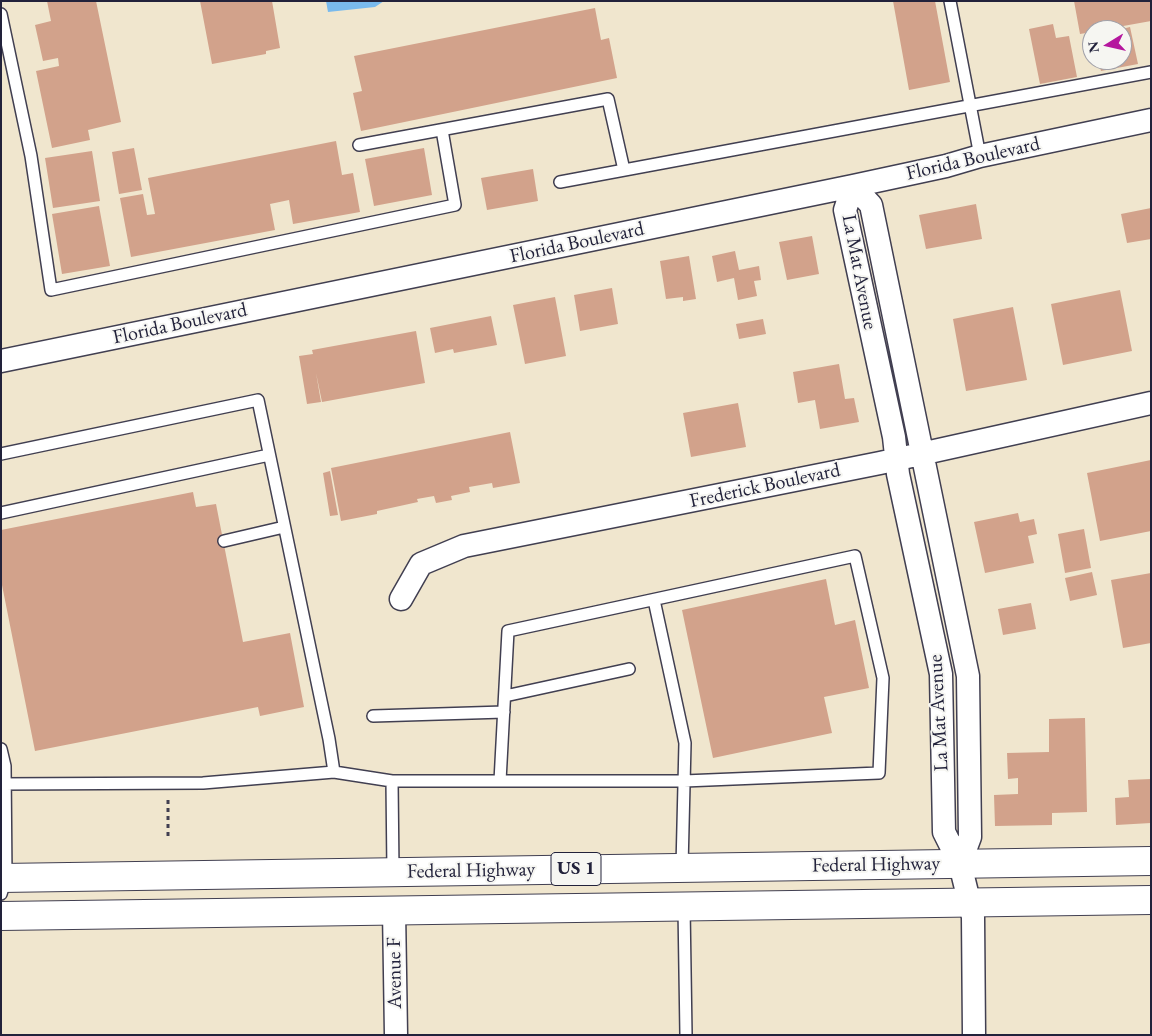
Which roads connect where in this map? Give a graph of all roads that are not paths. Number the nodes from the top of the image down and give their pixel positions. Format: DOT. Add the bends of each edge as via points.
graph roads {
  1 [pos="950,1"];
  2 [pos="1,14"];
  3 [pos="1151,72"];
  4 [pos="970,106"];
  5 [pos="1151,120"];
  6 [pos="442,130"];
  7 [pos="359,145"];
  8 [pos="980,156"];
  9 [pos="624,170"];
  10 [pos="560,182"];
  11 [pos="853,186"];
  12 [pos="1,361"];
  13 [pos="1151,403"];
  14 [pos="922,452"];
  15 [pos="1,454"];
  16 [pos="269,455"];
  17 [pos="896,458"];
  18 [pos="1,513"];
  19 [pos="284,527"];
  20 [pos="224,541"];
  21 [pos="401,599"];
  22 [pos="654,600"];
  23 [pos="629,669"];
  24 [pos="505,696"];
  25 [pos="504,712"];
  26 [pos="373,716"];
  27 [pos="1,749"];
  28 [pos="334,772"];
  29 [pos="392,781"];
  30 [pos="500,781"];
  31 [pos="684,781"];
  32 [pos="3,784"];
  33 [pos="1151,861"];
  34 [pos="960,864"];
  35 [pos="682,867"];
  36 [pos="393,872"];
  37 [pos="3,883"];
  38 [pos="1151,900"];
  39 [pos="970,902"];
  40 [pos="684,906"];
  41 [pos="394,910"];
  42 [pos="1,916"];
  43 [pos="396,1035"];
  44 [pos="686,1035"];
  45 [pos="974,1035"];
  1 -- 4 [label="lane"];
  2 -- 6 [label="lane" via="31,156 51,290 455,206"];
  3 -- 4 [label="lane"];
  4 -- 8 [label="lane"];
  4 -- 9 [label="lane"];
  5 -- 8 [label="street, Florida Boulevard"];
  6 -- 7 [label="lane"];
  6 -- 9 [label="lane" via="608,99"];
  8 -- 11 [label="street, Florida Boulevard"];
  9 -- 10 [label="lane"];
  11 -- 12 [label="street, Florida Boulevard"];
  11 -- 14 [label="street, La Mat Avenue" via="871,204"];
  11 -- 17 [label="street, La Mat Avenue" via="844,210"];
  13 -- 14 [label="street, Frederick Boulevard"];
  14 -- 17 [label="street, Frederick Boulevard"];
  14 -- 34 [label="street, La Mat Avenue" via="968,676 970,837"];
  15 -- 16 [label="lane" via="258,400"];
  16 -- 18 [label="lane"];
  16 -- 19 [label="lane"];
  17 -- 21 [label="street, Frederick Boulevard" via="464,546 421,564"];
  17 -- 34 [label="street, La Mat Avenue" via="941,674 944,832"];
  19 -- 20 [label="lane"];
  19 -- 28 [label="lane"];
  22 -- 24 [label="lane" via="508,631"];
  22 -- 31 [label="lane" via="685,743"];
  22 -- 31 [label="lane" via="855,556 883,678 879,773"];
  23 -- 24 [label="lane"];
  24 -- 25 [label="lane"];
  25 -- 26 [label="lane"];
  25 -- 30 [label="lane"];
  27 -- 32 [label="lane" via="5,766"];
  28 -- 29 [label="lane"];
  28 -- 32 [label="lane" via="202,783"];
  29 -- 30 [label="lane"];
  29 -- 36 [label="lane"];
  30 -- 31 [label="lane"];
  31 -- 35 [label="lane"];
  32 -- 37 [label="lane"];
  33 -- 34 [label="main road, Federal Highway / US 1"];
  34 -- 35 [label="main road, Federal Highway / US 1"];
  34 -- 39 [label="street, La Mat Avenue"];
  35 -- 36 [label="main road, Federal Highway / US 1"];
  36 -- 37 [label="main road, Federal Highway / US 1"];
  38 -- 39 [label="main road, Federal Highway / US 1"];
  39 -- 40 [label="main road, Federal Highway / US 1"];
  39 -- 45 [label="street, La Mat Avenue" via="973,917"];
  40 -- 41 [label="main road, Federal Highway / US 1"];
  40 -- 44 [label="lane"];
  41 -- 42 [label="main road, Federal Highway / US 1"];
  41 -- 43 [label="street, Avenue F"];
}
